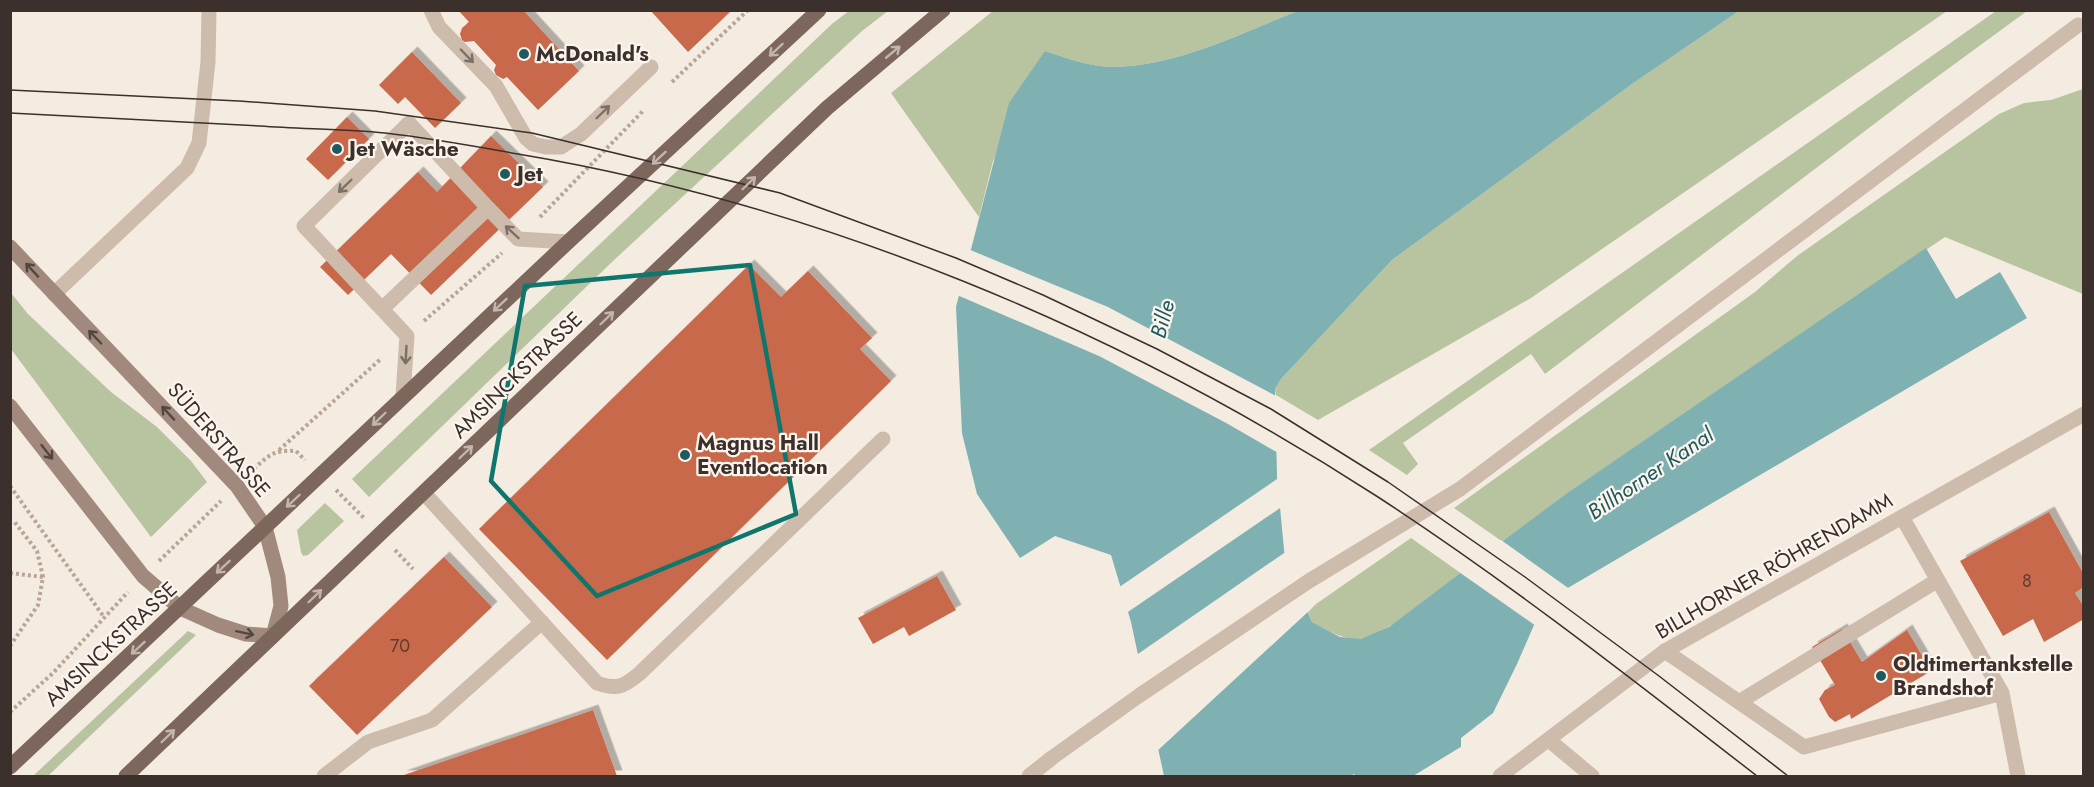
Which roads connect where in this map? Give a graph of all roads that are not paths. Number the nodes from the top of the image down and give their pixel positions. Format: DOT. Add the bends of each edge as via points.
graph roads {
  1 [pos="208,10"];
  2 [pos="431,10"];
  3 [pos="943,10"];
  4 [pos="813,12"];
  5 [pos="2078,25"];
  6 [pos="651,67"];
  7 [pos="488,208"];
  8 [pos="568,242"];
  9 [pos="10,247"];
  10 [pos="54,294"];
  11 [pos="382,309"];
  12 [pos="404,396"];
  13 [pos="10,406"];
  14 [pos="2084,414"];
  15 [pos="883,439"];
  16 [pos="424,493"];
  17 [pos="1902,517"];
  18 [pos="265,527"];
  19 [pos="1938,580"];
  20 [pos="180,608"];
  21 [pos="542,622"];
  22 [pos="273,636"];
  23 [pos="1665,651"];
  24 [pos="2002,693"];
  25 [pos="1739,702"];
  26 [pos="1550,741"];
  27 [pos="10,767"];
  28 [pos="126,777"];
  29 [pos="324,777"];
  30 [pos="1029,777"];
  31 [pos="1500,777"];
  32 [pos="1592,777"];
  33 [pos="2018,777"];
  1 -- 10 [label="street" via="208,62 199,143 187,168"];
  2 -- 6 [label="street, one-way" via="439,27 496,86 533,144 561,147 581,134"];
  16 -- 3 [label="main road, AMSINCKSTRASSE, one-way" via="827,108"];
  4 -- 8 [label="main road, AMSINCKSTRASSE, one-way"];
  5 -- 30 [label="street" via="1460,489 1309,581 1140,695"];
  8 -- 7 [label="street, one-way" via="518,239"];
  7 -- 11 [label="street"];
  7 -- 11 [label="street, one-way" via="409,123 304,226"];
  8 -- 12 [label="main road, AMSINCKSTRASSE, one-way"];
  10 -- 9 [label="main road, SÜDERSTRASSE, one-way"];
  18 -- 10 [label="main road, SÜDERSTRASSE, one-way" via="237,486"];
  11 -- 12 [label="street, one-way" via="407,336"];
  12 -- 18 [label="main road, AMSINCKSTRASSE, one-way"];
  13 -- 20 [label="main road, one-way" via="143,576"];
  14 -- 17 [label="street, BILLHORNER RÖHRENDAMM"];
  15 -- 21 [label="street" via="626,685 611,687 597,683"];
  16 -- 21 [label="street"];
  22 -- 16 [label="main road, AMSINCKSTRASSE, one-way"];
  17 -- 19 [label="street"];
  17 -- 23 [label="street, BILLHORNER RÖHRENDAMM"];
  18 -- 20 [label="main road, AMSINCKSTRASSE, one-way"];
  18 -- 22 [label="main road, SÜDERSTRASSE" via="281,606"];
  19 -- 24 [label="street"];
  19 -- 25 [label="street"];
  20 -- 22 [label="main road, one-way" via="218,626"];
  20 -- 27 [label="main road, AMSINCKSTRASSE, one-way"];
  21 -- 29 [label="street" via="432,720 368,742"];
  28 -- 22 [label="main road, AMSINCKSTRASSE, one-way"];
  23 -- 25 [label="street"];
  23 -- 26 [label="street, BILLHORNER RÖHRENDAMM"];
  24 -- 25 [label="street" via="1803,747"];
  24 -- 33 [label="street"];
  26 -- 31 [label="street, BILLHORNER RÖHRENDAMM"];
  26 -- 32 [label="street"];
}
